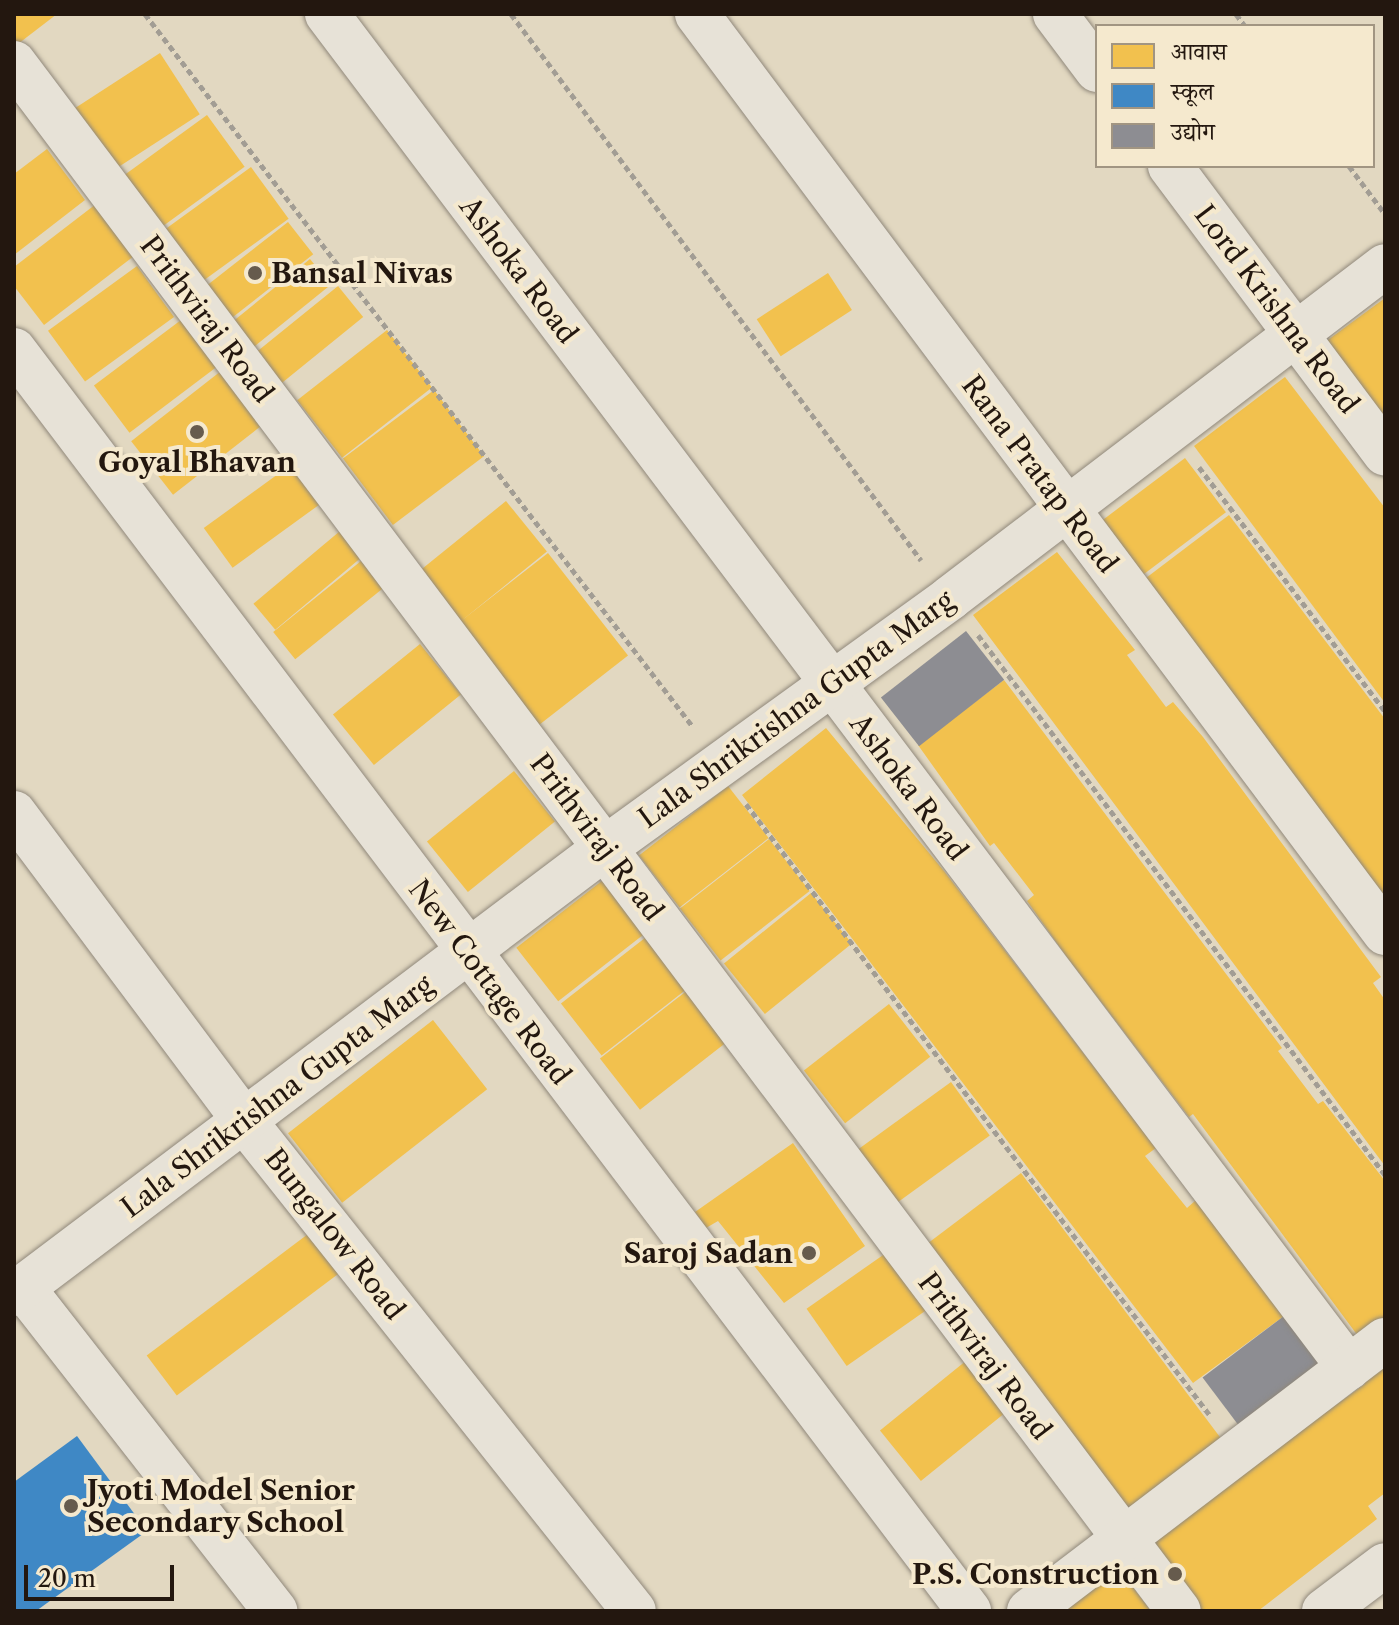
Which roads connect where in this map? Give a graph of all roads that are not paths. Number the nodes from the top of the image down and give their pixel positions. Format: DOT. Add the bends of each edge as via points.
graph roads {
  1 [pos="327,14"];
  2 [pos="697,14"];
  3 [pos="1055,14"];
  4 [pos="14,63"];
  5 [pos="1095,67"];
  6 [pos="1172,168"];
  7 [pos="1385,266"];
  8 [pos="1296,332"];
  9 [pos="14,350"];
  10 [pos="1385,453"];
  11 [pos="1064,507"];
  12 [pos="830,683"];
  13 [pos="14,813"];
  14 [pos="605,848"];
  15 [pos="1385,933"];
  16 [pos="467,951"];
  17 [pos="246,1123"];
  18 [pos="18,1291"];
  19 [pos="1385,1340"];
  20 [pos="1349,1368"];
  21 [pos="1123,1539"];
  22 [pos="966,1610"];
  23 [pos="275,1611"];
  24 [pos="634,1611"];
  25 [pos="1029,1611"];
  26 [pos="1179,1611"];
  1 -- 12 [label="street, Ashoka Road"];
  2 -- 11 [label="street, Rana Pratap Road"];
  3 -- 5 [label="street"];
  4 -- 14 [label="street, Prithviraj Road"];
  6 -- 8 [label="street, Lord Krishna Road"];
  7 -- 8 [label="street, Lala Shrikrishna Gupta Marg"];
  8 -- 10 [label="street, Lord Krishna Road"];
  8 -- 11 [label="street, Lala Shrikrishna Gupta Marg"];
  9 -- 16 [label="street, New Cottage Road"];
  11 -- 12 [label="street, Lala Shrikrishna Gupta Marg" via="950,598"];
  11 -- 15 [label="street, Rana Pratap Road"];
  12 -- 14 [label="street, Lala Shrikrishna Gupta Marg"];
  12 -- 20 [label="street, Ashoka Road"];
  13 -- 17 [label="street, Bungalow Road"];
  14 -- 16 [label="street, Lala Shrikrishna Gupta Marg"];
  14 -- 21 [label="street, Prithviraj Road"];
  16 -- 17 [label="street, Lala Shrikrishna Gupta Marg"];
  16 -- 22 [label="street, New Cottage Road"];
  17 -- 18 [label="street, Lala Shrikrishna Gupta Marg"];
  17 -- 24 [label="street, Bungalow Road"];
  18 -- 23 [label="street"];
  19 -- 20 [label="street"];
  20 -- 21 [label="street"];
  21 -- 25 [label="street"];
  21 -- 26 [label="street, Prithviraj Road"];
}
